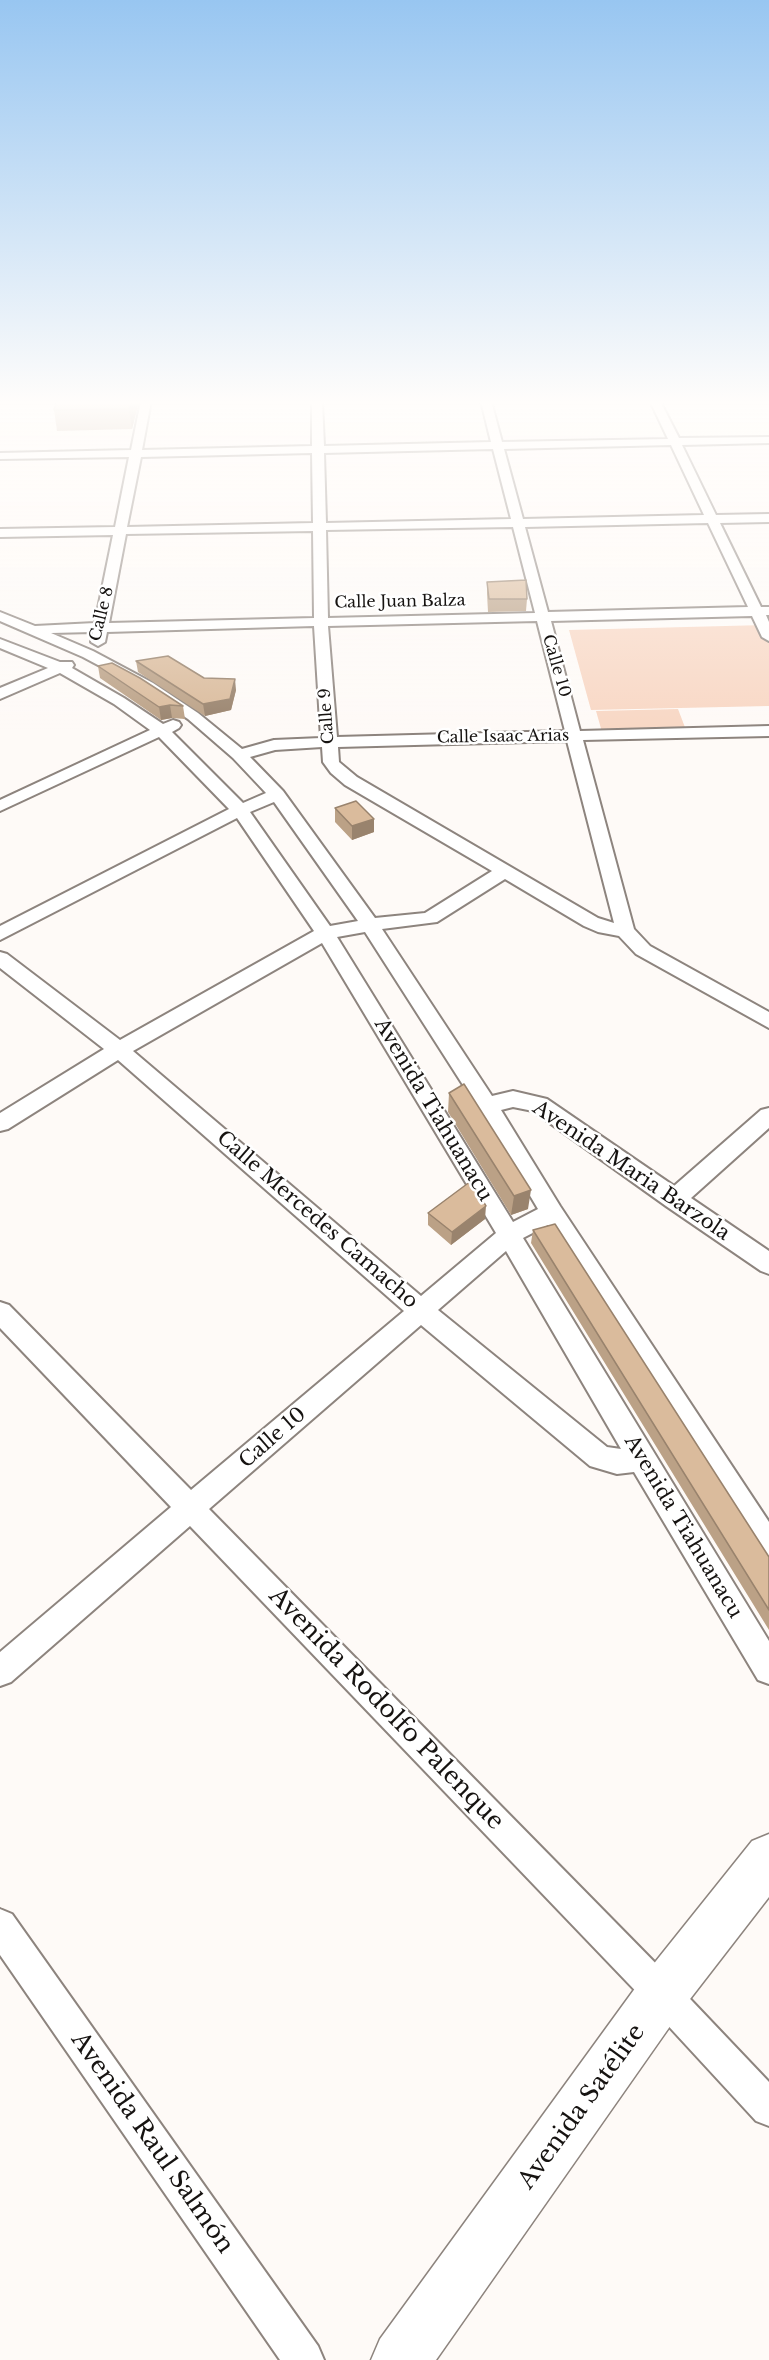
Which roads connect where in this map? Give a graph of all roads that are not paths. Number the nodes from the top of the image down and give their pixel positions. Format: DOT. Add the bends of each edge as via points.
graph roads {
  1 [pos="125,511"];
  2 [pos="319,511"];
  3 [pos="517,511"];
  4 [pos="708,511"];
  5 [pos="769,518"];
  6 [pos="712,519"];
  7 [pos="520,523"];
  8 [pos="319,528"];
  9 [pos="121,531"];
  10 [pos="0,533"];
  11 [pos="763,612"];
  12 [pos="0,616"];
  13 [pos="542,617"];
  14 [pos="321,621"];
  15 [pos="100,628"];
  16 [pos="33,629"];
  17 [pos="769,638"];
  18 [pos="0,643"];
  19 [pos="88,654"];
  20 [pos="61,668"];
  21 [pos="0,694"];
  22 [pos="193,716"];
  23 [pos="162,730"];
  24 [pos="769,731"];
  25 [pos="575,736"];
  26 [pos="328,742"];
  27 [pos="238,755"];
  28 [pos="276,795"];
  29 [pos="0,806"];
  30 [pos="240,810"];
  31 [pos="505,871"];
  32 [pos="370,925"];
  33 [pos="625,931"];
  34 [pos="325,933"];
  35 [pos="0,934"];
  36 [pos="0,958"];
  37 [pos="769,1021"];
  38 [pos="119,1050"];
  39 [pos="487,1105"];
  40 [pos="769,1116"];
  41 [pos="0,1123"];
  42 [pos="674,1200"];
  43 [pos="552,1212"];
  44 [pos="509,1235"];
  45 [pos="769,1264"];
  46 [pos="421,1311"];
  47 [pos="0,1312"];
  48 [pos="641,1459"];
  49 [pos="191,1508"];
  50 [pos="769,1546"];
  51 [pos="769,1669"];
  52 [pos="0,1671"];
  53 [pos="769,1858"];
  54 [pos="0,1926"];
  55 [pos="662,1994"];
  56 [pos="769,2108"];
  57 [pos="304,2360"];
  58 [pos="400,2360"];
  1 -- 9 [label="street, Calle 8"];
  2 -- 8 [label="street, Calle 9"];
  3 -- 7 [label="street, Calle 10"];
  4 -- 6 [label="street"];
  5 -- 6 [label="street"];
  6 -- 7 [label="street"];
  6 -- 11 [label="street"];
  7 -- 8 [label="street"];
  7 -- 13 [label="street, Calle 10"];
  8 -- 9 [label="street"];
  8 -- 14 [label="street, Calle 9"];
  9 -- 10 [label="street"];
  9 -- 15 [label="street, Calle 8"];
  11 -- 13 [label="street, Calle Juan Balza"];
  11 -- 17 [label="street"];
  12 -- 16 [label="street"];
  13 -- 14 [label="street, Calle Juan Balza"];
  13 -- 25 [label="street, Calle 10"];
  14 -- 15 [label="street, Calle Juan Balza"];
  14 -- 26 [label="street, Calle 9"];
  15 -- 16 [label="street, Calle Juan Balza"];
  15 -- 19 [label="street, Calle 8" via="95,647"];
  16 -- 19 [label="street"];
  18 -- 20 [label="street, Avenida Tiahuanacu"];
  19 -- 20 [label="street, Calle 8"];
  19 -- 22 [label="street"];
  20 -- 21 [label="street, Calle 8"];
  20 -- 23 [label="street, Avenida Tiahuanacu"];
  22 -- 23 [label="street"];
  22 -- 27 [label="street"];
  23 -- 29 [label="street"];
  23 -- 30 [label="street, Avenida Tiahuanacu"];
  24 -- 25 [label="street, Calle Isaac Arias"];
  25 -- 26 [label="street, Calle Isaac Arias"];
  25 -- 33 [label="street, Calle 10"];
  26 -- 27 [label="street, Calle Isaac Arias" via="274,745"];
  26 -- 31 [label="street, Calle 9" via="331,762 351,781"];
  27 -- 28 [label="street"];
  28 -- 30 [label="street"];
  28 -- 32 [label="street"];
  30 -- 34 [label="street, Avenida Tiahuanacu"];
  30 -- 35 [label="street"];
  31 -- 32 [label="street" via="430,918"];
  31 -- 33 [label="street, Calle 9" via="591,922"];
  32 -- 34 [label="street"];
  32 -- 39 [label="street"];
  33 -- 37 [label="street" via="644,950"];
  34 -- 38 [label="street"];
  34 -- 44 [label="street, Avenida Tiahuanacu"];
  36 -- 38 [label="street, Calle Mercedes Camacho"];
  38 -- 41 [label="street"];
  38 -- 46 [label="street, Calle Mercedes Camacho"];
  39 -- 42 [label="street, Avenida Maria Barzola" via="513,1099 539,1104"];
  39 -- 43 [label="street"];
  40 -- 42 [label="street"];
  42 -- 45 [label="street, Avenida Maria Barzola"];
  43 -- 44 [label="street, Calle 10"];
  43 -- 50 [label="street"];
  44 -- 46 [label="street, Calle 10"];
  44 -- 48 [label="street, Avenida Tiahuanacu"];
  46 -- 48 [label="street, Calle Mercedes Camacho" via="599,1456 617,1462"];
  46 -- 49 [label="street, Calle 10"];
  47 -- 49 [label="street, Avenida Rodolfo Palenque"];
  48 -- 51 [label="street, Avenida Tiahuanacu"];
  49 -- 52 [label="street, Calle 10"];
  49 -- 55 [label="street, Avenida Rodolfo Palenque"];
  53 -- 55 [label="main road, Avenida Satélite"];
  54 -- 57 [label="street, Avenida Raul Salmón"];
  55 -- 56 [label="street, Avenida Rodolfo Palenque"];
  55 -- 58 [label="main road, Avenida Satélite"];
}
